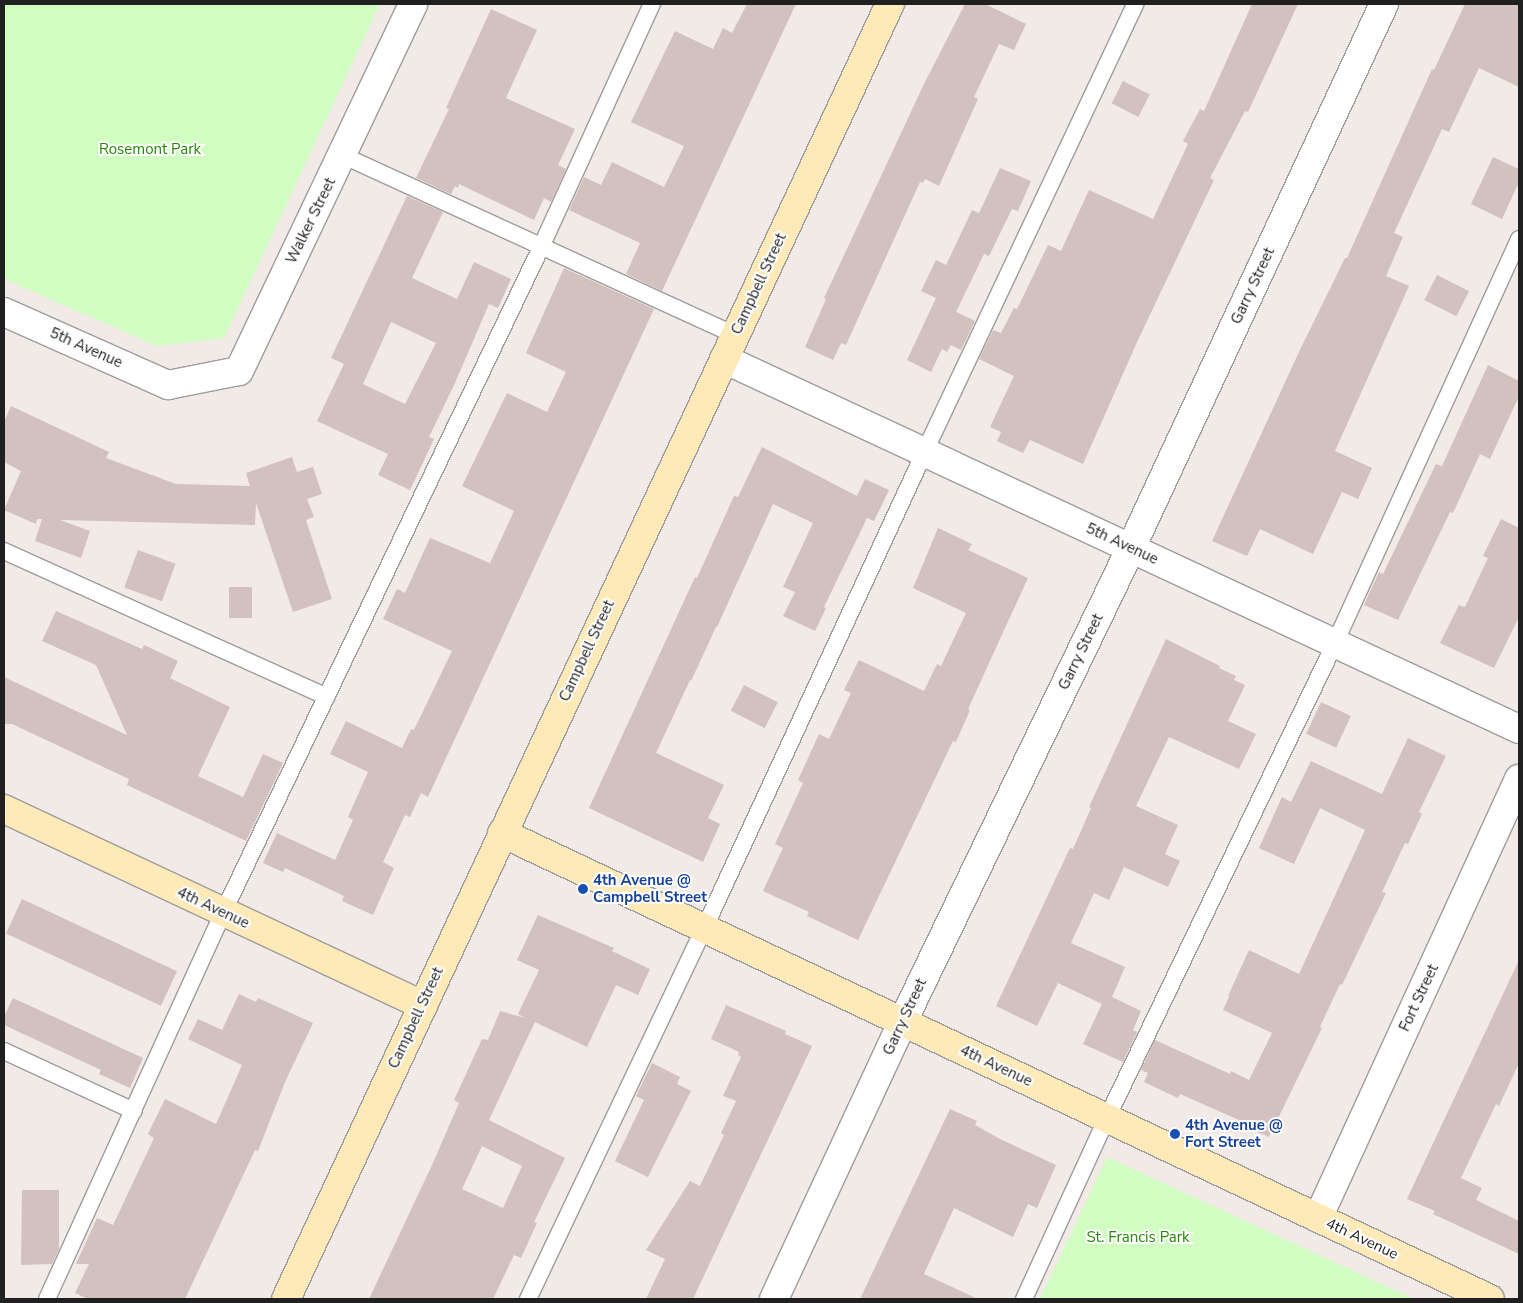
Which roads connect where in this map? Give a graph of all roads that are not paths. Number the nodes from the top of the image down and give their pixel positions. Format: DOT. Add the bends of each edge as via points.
graph roads {
  1 [pos="413,4"];
  2 [pos="652,4"];
  3 [pos="890,4"];
  4 [pos="1135,4"];
  5 [pos="1384,4"];
  6 [pos="342,155"];
  7 [pos="1519,239"];
  8 [pos="542,245"];
  9 [pos="4,312"];
  10 [pos="735,335"];
  11 [pos="724,359"];
  12 [pos="168,385"];
  13 [pos="925,451"];
  14 [pos="1131,548"];
  15 [pos="4,551"];
  16 [pos="1335,643"];
  17 [pos="327,697"];
  18 [pos="1519,728"];
  19 [pos="1519,780"];
  20 [pos="4,809"];
  21 [pos="502,833"];
  22 [pos="224,914"];
  23 [pos="705,927"];
  24 [pos="422,1005"];
  25 [pos="903,1021"];
  26 [pos="4,1051"];
  27 [pos="134,1111"];
  28 [pos="1106,1118"];
  29 [pos="1318,1218"];
  30 [pos="47,1299"];
  31 [pos="286,1299"];
  32 [pos="528,1299"];
  33 [pos="774,1299"];
  34 [pos="1024,1299"];
  35 [pos="1490,1299"];
  1 -- 6 [label="street, Walker Street"];
  2 -- 8 [label="lane"];
  3 -- 10 [label="street, Campbell Street"];
  4 -- 13 [label="lane"];
  5 -- 14 [label="street, Garry Street"];
  6 -- 8 [label="lane"];
  6 -- 12 [label="street, Walker Street" via="239,371"];
  7 -- 16 [label="lane"];
  8 -- 10 [label="lane"];
  8 -- 17 [label="lane"];
  9 -- 12 [label="street, 5th Avenue"];
  10 -- 11 [label="street, Campbell Street"];
  11 -- 13 [label="street, 5th Avenue"];
  11 -- 21 [label="street, Campbell Street"];
  13 -- 14 [label="street, 5th Avenue"];
  13 -- 23 [label="lane"];
  14 -- 16 [label="street, 5th Avenue"];
  14 -- 25 [label="street, Garry Street"];
  15 -- 17 [label="lane"];
  16 -- 18 [label="street, 5th Avenue"];
  16 -- 28 [label="lane"];
  17 -- 22 [label="lane"];
  19 -- 29 [label="street, Fort Street"];
  20 -- 22 [label="street, 4th Avenue"];
  21 -- 23 [label="street, 4th Avenue"];
  21 -- 24 [label="street, Campbell Street"];
  22 -- 24 [label="street, 4th Avenue"];
  22 -- 27 [label="lane"];
  23 -- 25 [label="street, 4th Avenue"];
  23 -- 32 [label="lane"];
  24 -- 31 [label="street, Campbell Street"];
  25 -- 28 [label="street, 4th Avenue"];
  25 -- 33 [label="street, Garry Street"];
  26 -- 27 [label="lane"];
  27 -- 30 [label="lane"];
  28 -- 29 [label="street, 4th Avenue"];
  28 -- 34 [label="lane"];
  29 -- 35 [label="street, 4th Avenue"];
}
